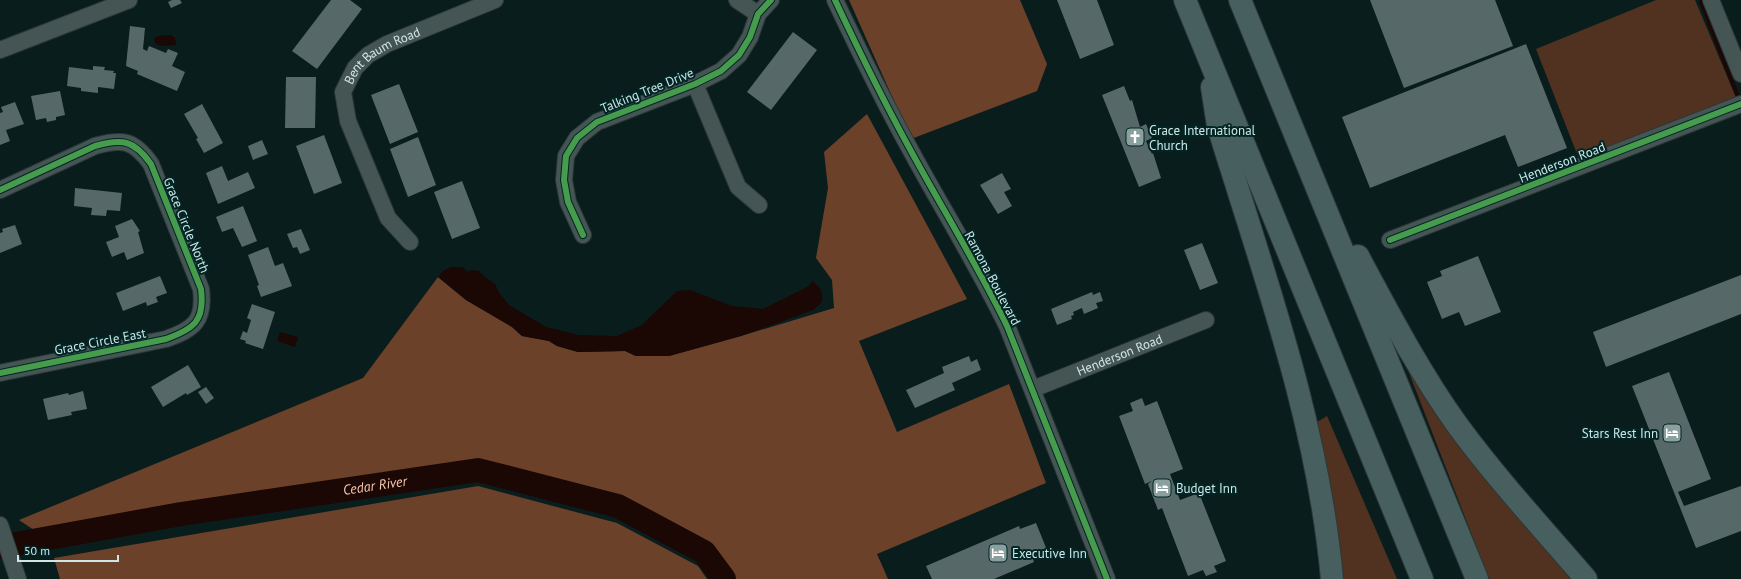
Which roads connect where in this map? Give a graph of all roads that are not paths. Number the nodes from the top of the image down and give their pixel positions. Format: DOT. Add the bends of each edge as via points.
graph roads {
  1 [pos="129,0"];
  2 [pos="495,0"];
  3 [pos="737,0"];
  4 [pos="771,0"];
  5 [pos="835,0"];
  6 [pos="1185,0"];
  7 [pos="1240,0"];
  8 [pos="1712,0"];
  9 [pos="758,14"];
  10 [pos="0,50"];
  11 [pos="1206,50"];
  12 [pos="1741,74"];
  13 [pos="695,84"];
  14 [pos="1741,104"];
  15 [pos="1301,149"];
  16 [pos="0,190"];
  17 [pos="759,205"];
  18 [pos="583,236"];
  19 [pos="1390,240"];
  20 [pos="410,242"];
  21 [pos="199,318"];
  22 [pos="1206,320"];
  23 [pos="0,373"];
  24 [pos="1033,389"];
  25 [pos="0,525"];
  26 [pos="18,579"];
  27 [pos="1107,579"];
  28 [pos="1332,579"];
  29 [pos="1422,579"];
  30 [pos="1477,579"];
  31 [pos="1586,579"];
  1 -- 10 [label="street"];
  2 -- 20 [label="street, Bent Baum Road" via="387,44 368,55 355,68 344,92 348,121 388,218"];
  3 -- 9 [label="street"];
  4 -- 9 [label="street, Talking Tree Drive"];
  5 -- 24 [label="street, Ramona Boulevard" via="911,152 990,291"];
  6 -- 11 [label="highway"];
  7 -- 15 [label="highway"];
  8 -- 12 [label="street"];
  9 -- 13 [label="street, Talking Tree Drive" via="750,37 739,55 721,71"];
  11 -- 28 [label="highway" via="1218,126 1297,384 1313,450 1328,535"];
  11 -- 29 [label="highway"];
  13 -- 17 [label="street" via="738,187"];
  13 -- 18 [label="street, Talking Tree Drive" via="597,122 577,138 566,156 564,180 568,202"];
  14 -- 19 [label="street, Henderson Road"];
  15 -- 30 [label="highway"];
  15 -- 31 [label="highway" via="1416,361 1458,425 1497,476"];
  16 -- 21 [label="street, Grace Circle North" via="95,146 124,141 134,146 151,164 201,289 203,304"];
  21 -- 23 [label="street, Grace Circle East" via="183,333 166,340"];
  22 -- 24 [label="street, Henderson Road"];
  24 -- 27 [label="street, Ramona Boulevard"];
  25 -- 26 [label="street"];
}
